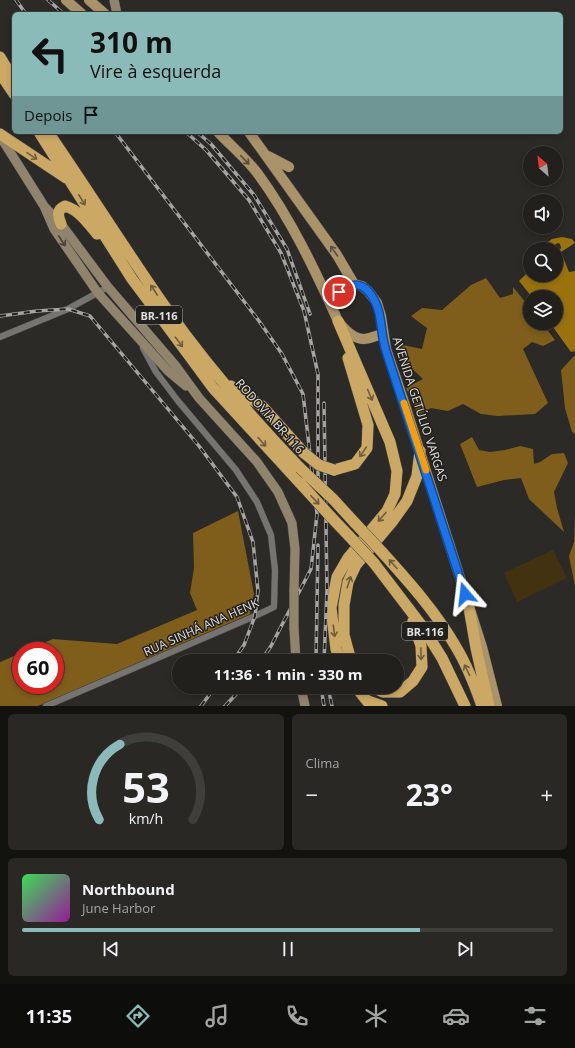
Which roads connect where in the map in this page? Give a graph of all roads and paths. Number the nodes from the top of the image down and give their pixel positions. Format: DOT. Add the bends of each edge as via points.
graph roads {
  1 [pos="66,0"];
  2 [pos="89,0"];
  3 [pos="114,0"];
  4 [pos="102,11"];
  5 [pos="80,12"];
  6 [pos="117,12"];
  7 [pos="0,58"];
  8 [pos="0,73"];
  9 [pos="12,77"];
  10 [pos="12,91"];
  11 [pos="40,134"];
  12 [pos="49,134"];
  13 [pos="220,134"];
  14 [pos="250,134"];
  15 [pos="0,135"];
  16 [pos="265,154"];
  17 [pos="289,166"];
  18 [pos="71,181"];
  19 [pos="44,206"];
  20 [pos="61,224"];
  21 [pos="119,259"];
  22 [pos="354,284"];
  23 [pos="108,287"];
  24 [pos="98,292"];
  25 [pos="333,310"];
  26 [pos="338,321"];
  27 [pos="144,328"];
  28 [pos="136,334"];
  29 [pos="383,334"];
  30 [pos="0,336"];
  31 [pos="219,378"];
  32 [pos="199,398"];
  33 [pos="420,451"];
  34 [pos="396,593"];
  35 [pos="469,608"];
  36 [pos="296,654"];
  37 [pos="338,654"];
  38 [pos="349,654"];
  39 [pos="404,689"];
  40 [pos="302,694"];
  41 [pos="361,694"];
  42 [pos="369,704"];
  43 [pos="46,706"];
  44 [pos="305,706"];
  45 [pos="382,706"];
  46 [pos="465,706"];
  47 [pos="482,706"];
  48 [pos="489,706"];
  49 [pos="497,706"];
  1 -- 5 [label="main road"];
  2 -- 4 [label="main road"];
  3 -- 6 [label="main road"];
  7 -- 9 [label="highway"];
  8 -- 10 [label="highway"];
  11 -- 18 [label="highway, RODOVIA BR-116 / BR-116"];
  31 -- 12 [label="highway, RODOVIA BR-116 / BR-116, one-way" via="166,309"];
  13 -- 25 [label="main road, one-way" via="257,172 281,208"];
  14 -- 16 [label="main road, AVENIDA GETÚLIO VARGAS"];
  15 -- 18 [label="highway, BR-116, one-way"];
  15 -- 19 [label="main road"];
  16 -- 17 [label="main road"];
  22 -- 16 [label="main road, AVENIDA GETÚLIO VARGAS, one-way" via="337,255"];
  18 -- 21 [label="highway, RODOVIA BR-116 / BR-116, one-way"];
  19 -- 20 [label="main road"];
  19 -- 24 [label="main road, one-way" via="54,228"];
  20 -- 21 [label="highway" via="58,216 60,208 71,208"];
  20 -- 23 [label="main road"];
  21 -- 34 [label="highway, RODOVIA BR-116 / BR-116, one-way, bridge" via="213,388 374,563"];
  22 -- 25 [label="main road" via="339,292 334,299"];
  22 -- 29 [label="main road, AVENIDA GETÚLIO VARGAS" via="362,286 377,303"];
  23 -- 24 [label="street"];
  23 -- 27 [label="main road"];
  24 -- 28 [label="main road"];
  24 -- 30 [label="street" via="68,309"];
  25 -- 26 [label="main road"];
  26 -- 29 [label="main road" via="343,328 358,338 365,339"];
  26 -- 31 [label="highway, BR-116, one-way, bridge" via="368,425 367,448 355,464 334,470 319,465 304,453 262,406"];
  26 -- 37 [label="highway, one-way" via="390,442 397,471 395,494 387,511 348,558 337,577 331,608"];
  27 -- 28 [label="main road"];
  27 -- 32 [label="main road" via="175,364"];
  28 -- 32 [label="main road" via="168,371"];
  28 -- 43 [label="street, RUA SINHÁ ANA HENK" via="156,372 236,470 257,502 271,536 275,570 274,606"];
  29 -- 33 [label="main road, AVENIDA GETÚLIO VARGAS"];
  47 -- 31 [label="highway, RODOVIA BR-116 / BR-116, one-way, bridge" via="473,682 436,615 356,523 272,439"];
  32 -- 36 [label="main road, bridge" via="257,462 278,492 292,523 295,549"];
  33 -- 35 [label="main road, AVENIDA GETÚLIO VARGAS"];
  38 -- 33 [label="highway, one-way" via="344,635 344,605 348,582 356,565 407,502 417,476"];
  34 -- 39 [label="highway, BR-116, one-way" via="415,623 421,646 422,667 413,681"];
  34 -- 46 [label="highway, RODOVIA BR-116 / BR-116" via="422,626 438,652"];
  35 -- 48 [label="highway"];
  35 -- 49 [label="main road, AVENIDA GETÚLIO VARGAS"];
  40 -- 44 [label="main road"];
  41 -- 42 [label="highway"];
  42 -- 45 [label="highway"];
}
